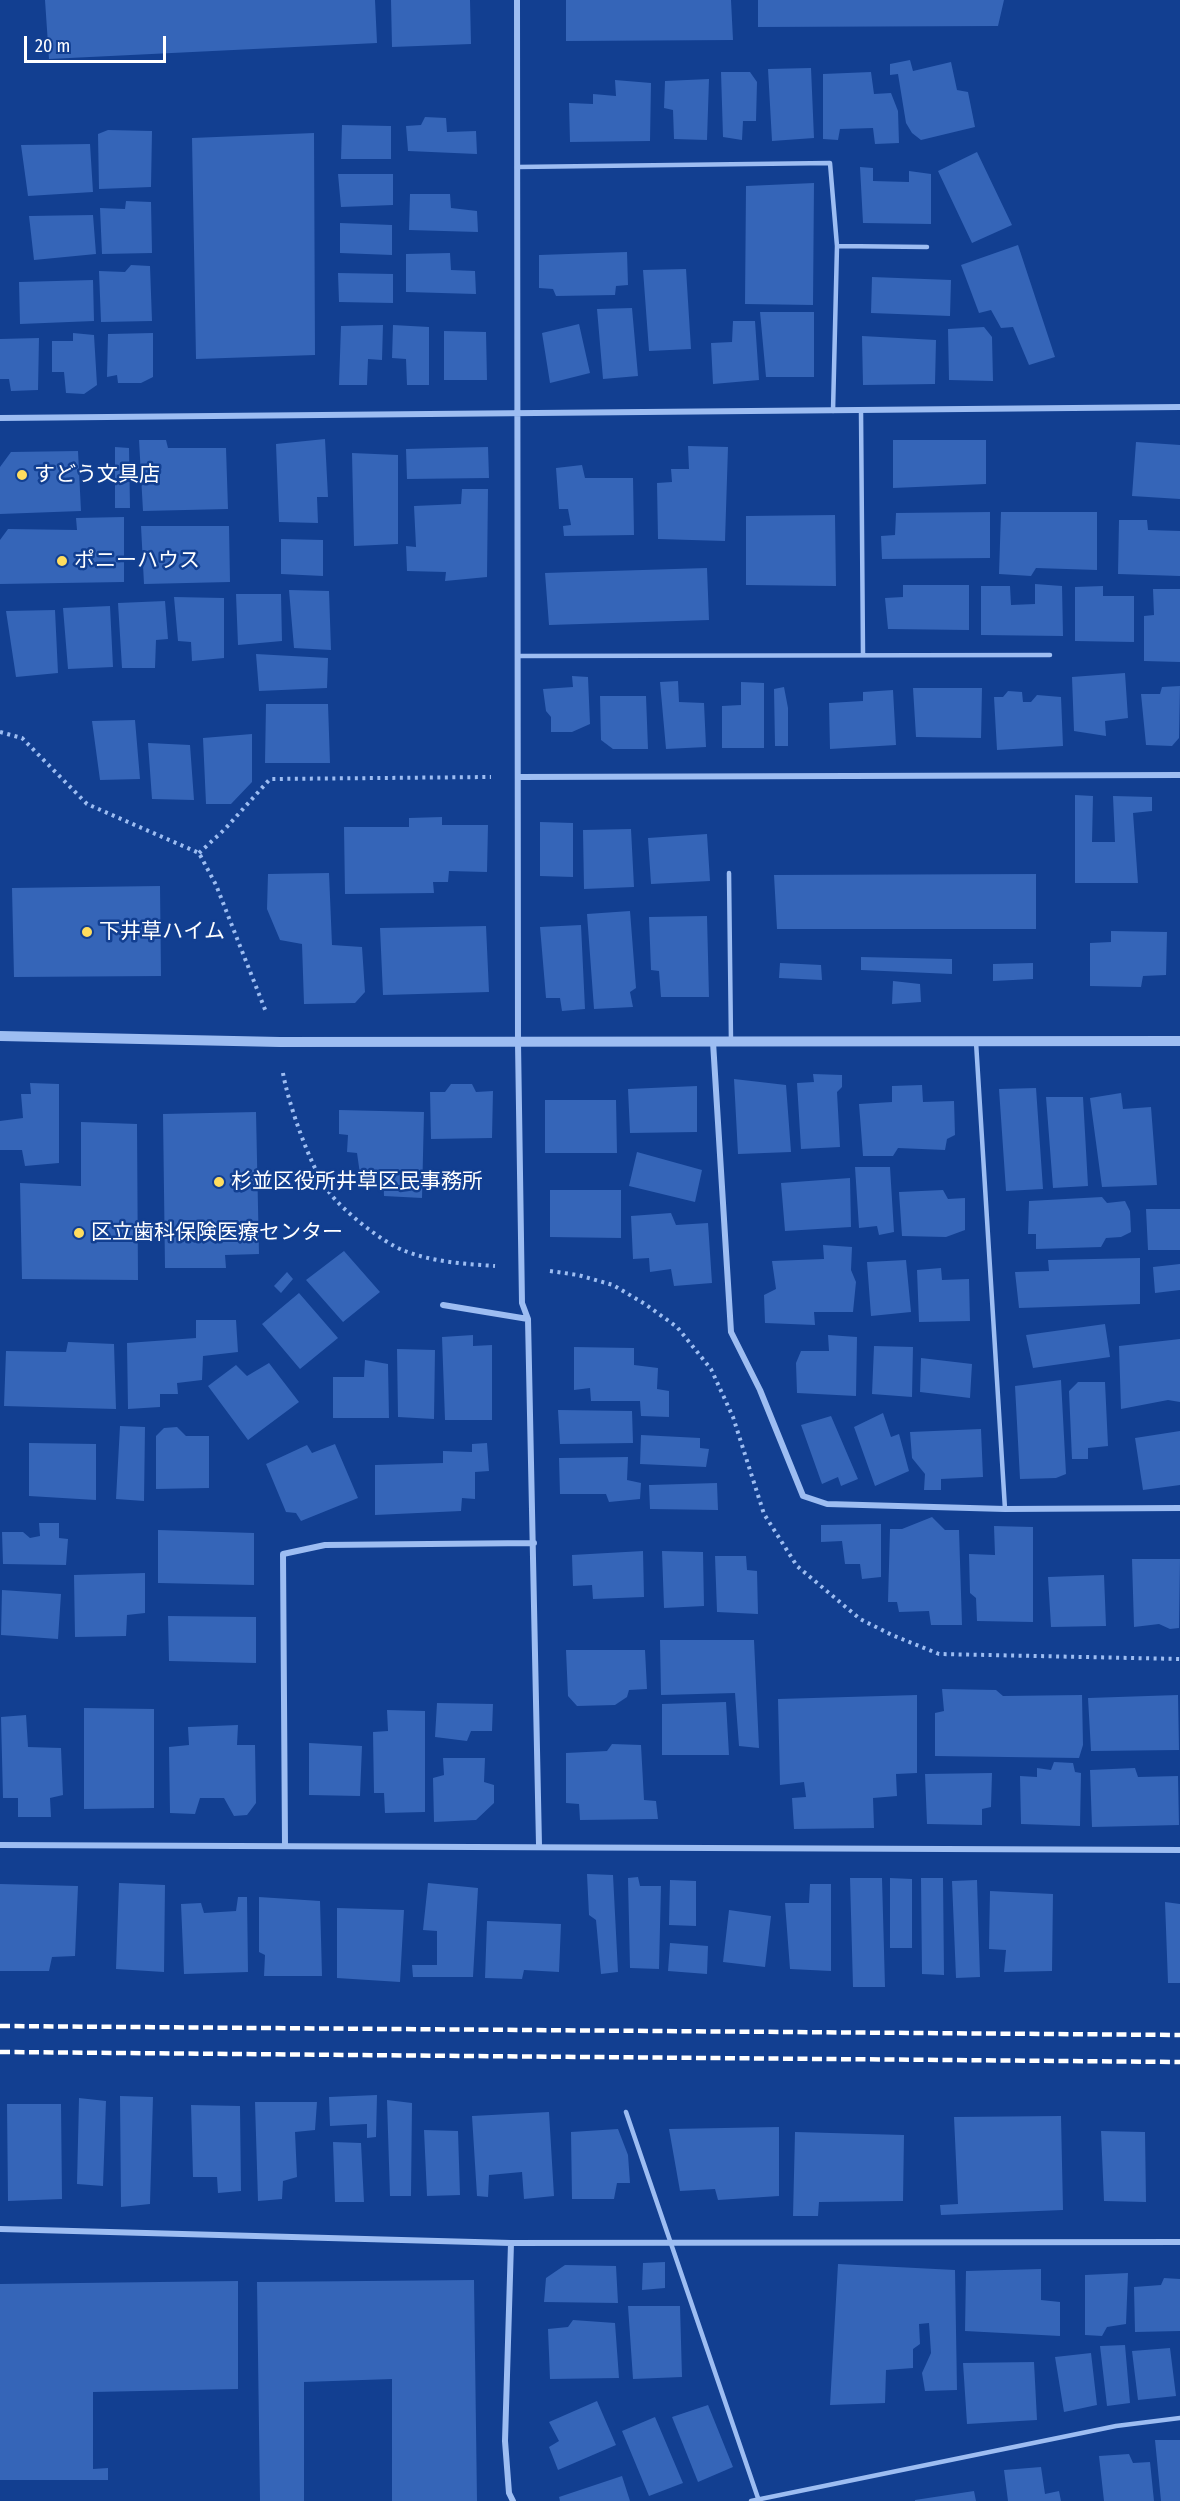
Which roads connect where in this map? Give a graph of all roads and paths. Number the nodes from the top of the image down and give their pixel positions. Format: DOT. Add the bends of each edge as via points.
graph roads {
  1 [pos="517,0"];
  2 [pos="518,167"];
  3 [pos="837,246"];
  4 [pos="927,247"];
  5 [pos="1180,407"];
  6 [pos="832,411"];
  7 [pos="861,411"];
  8 [pos="518,413"];
  9 [pos="0,418"];
  10 [pos="863,654"];
  11 [pos="1050,655"];
  12 [pos="519,656"];
  13 [pos="1180,775"];
  14 [pos="519,777"];
  15 [pos="199,853"];
  16 [pos="729,873"];
  17 [pos="0,1036"];
  18 [pos="1180,1041"];
  19 [pos="713,1042"];
  20 [pos="976,1042"];
  21 [pos="518,1043"];
  22 [pos="730,1043"];
  23 [pos="443,1305"];
  24 [pos="528,1319"];
  25 [pos="1180,1508"];
  26 [pos="1005,1509"];
  27 [pos="534,1543"];
  28 [pos="0,1845"];
  29 [pos="285,1845"];
  30 [pos="538,1845"];
  31 [pos="1180,1850"];
  32 [pos="626,2112"];
  33 [pos="0,2229"];
  34 [pos="671,2242"];
  35 [pos="1180,2242"];
  36 [pos="511,2243"];
  37 [pos="1180,2418"];
  38 [pos="759,2500"];
  39 [pos="513,2501"];
  40 [pos="751,2501"];
  1 -- 2 [label="street"];
  2 -- 3 [label="lane" via="830,163"];
  2 -- 8 [label="street"];
  3 -- 4 [label="lane"];
  3 -- 6 [label="lane"];
  5 -- 7 [label="street"];
  6 -- 7 [label="street"];
  6 -- 8 [label="street"];
  7 -- 10 [label="lane"];
  8 -- 9 [label="street"];
  8 -- 12 [label="street"];
  10 -- 11 [label="lane"];
  10 -- 12 [label="lane"];
  12 -- 14 [label="street"];
  13 -- 14 [label="street"];
  14 -- 15 [label="path" via="270,779"];
  14 -- 21 [label="street"];
  16 -- 22 [label="lane"];
  17 -- 21 [label="street"];
  18 -- 20 [label="street"];
  19 -- 21 [label="street"];
  19 -- 22 [label="street"];
  19 -- 26 [label="street" via="731,1332 760,1390 802,1496 827,1504"];
  20 -- 22 [label="street"];
  20 -- 26 [label="lane"];
  21 -- 24 [label="street" via="522,1303"];
  23 -- 24 [label="street"];
  24 -- 27 [label="street"];
  25 -- 26 [label="street"];
  27 -- 29 [label="street" via="325,1545 283,1554"];
  27 -- 30 [label="street"];
  28 -- 29 [label="street"];
  29 -- 30 [label="street"];
  30 -- 31 [label="street"];
  32 -- 34 [label="lane"];
  33 -- 36 [label="street"];
  34 -- 35 [label="street"];
  34 -- 36 [label="street"];
  34 -- 38 [label="lane"];
  36 -- 39 [label="street" via="505,2441"];
  37 -- 38 [label="lane" via="1116,2426"];
  38 -- 40 [label="lane"];
}
